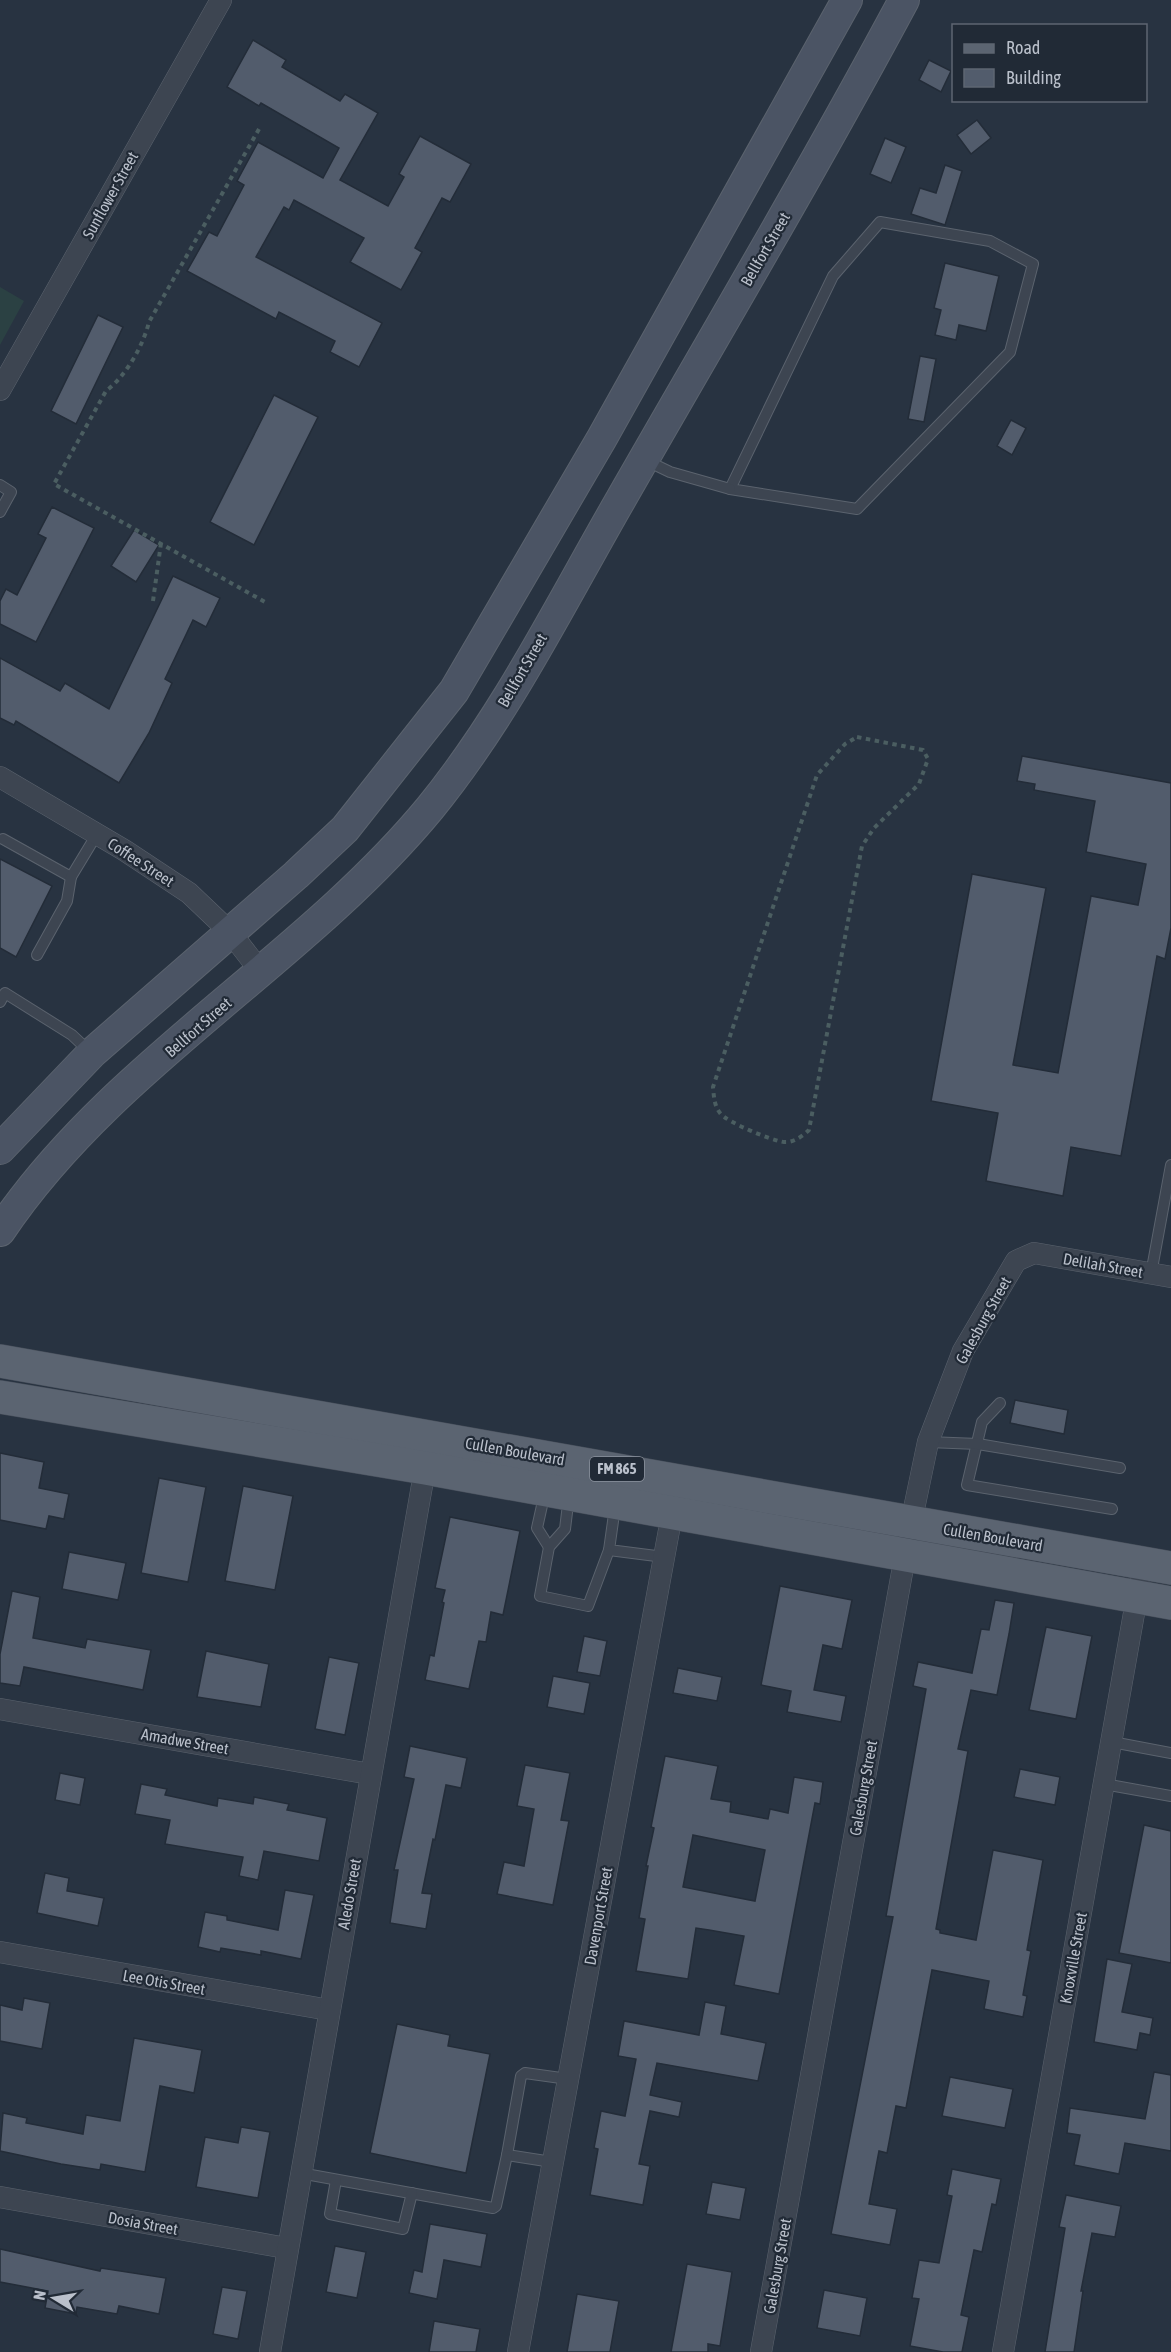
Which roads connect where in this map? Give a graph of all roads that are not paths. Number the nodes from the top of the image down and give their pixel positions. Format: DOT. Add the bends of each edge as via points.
graph roads {
  1 [pos="221,0"];
  2 [pos="847,0"];
  3 [pos="904,0"];
  4 [pos="745,185"];
  5 [pos="787,210"];
  6 [pos="0,390"];
  7 [pos="602,438"];
  8 [pos="644,459"];
  9 [pos="0,485"];
  10 [pos="730,489"];
  11 [pos="0,512"];
  12 [pos="454,691"];
  13 [pos="497,713"];
  14 [pos="0,777"];
  15 [pos="97,834"];
  16 [pos="3,839"];
  17 [pos="72,877"];
  18 [pos="230,932"];
  19 [pos="37,955"];
  20 [pos="261,972"];
  21 [pos="3,998"];
  22 [pos="92,1053"];
  23 [pos="123,1092"];
  24 [pos="2,1142"];
  25 [pos="1171,1165"];
  26 [pos="0,1231"];
  27 [pos="1035,1253"];
  28 [pos="1161,1275"];
  29 [pos="0,1361"];
  30 [pos="0,1397"];
  31 [pos="1000,1403"];
  32 [pos="431,1436"];
  33 [pos="928,1442"];
  34 [pos="978,1444"];
  35 [pos="425,1468"];
  36 [pos="1120,1468"];
  37 [pos="678,1481"];
  38 [pos="557,1492"];
  39 [pos="615,1502"];
  40 [pos="1112,1509"];
  41 [pos="672,1512"];
  42 [pos="911,1523"];
  43 [pos="549,1547"];
  44 [pos="609,1550"];
  45 [pos="905,1555"];
  46 [pos="664,1557"];
  47 [pos="1157,1566"];
  48 [pos="1137,1597"];
  49 [pos="1171,1603"];
  50 [pos="0,1709"];
  51 [pos="1112,1742"];
  52 [pos="1171,1753"];
  53 [pos="370,1774"];
  54 [pos="1104,1784"];
  55 [pos="1171,1796"];
  56 [pos="0,1952"];
  57 [pos="329,2010"];
  58 [pos="568,2079"];
  59 [pos="507,2155"];
  60 [pos="552,2162"];
  61 [pos="300,2173"];
  62 [pos="336,2180"];
  63 [pos="412,2193"];
  64 [pos="0,2197"];
  65 [pos="286,2248"];
  66 [pos="270,2352"];
  67 [pos="518,2352"];
  68 [pos="762,2352"];
  69 [pos="1003,2352"];
  1 -- 6 [label="street, Sunflower Street"];
  2 -- 4 [label="main road"];
  3 -- 5 [label="main road, Bellfort Street"];
  4 -- 5 [label="main road"];
  4 -- 7 [label="main road"];
  5 -- 8 [label="main road, Bellfort Street"];
  7 -- 8 [label="main road"];
  7 -- 12 [label="main road"];
  8 -- 10 [label="lane" via="670,472"];
  8 -- 13 [label="main road, Bellfort Street"];
  9 -- 11 [label="lane" via="11,492"];
  10 -- 10 [label="lane" via="857,509 1010,352 1033,264 990,241 880,222 833,276"];
  12 -- 13 [label="main road"];
  12 -- 18 [label="main road" via="345,829"];
  13 -- 20 [label="main road, Bellfort Street" via="431,806 372,873"];
  14 -- 15 [label="street, Coffee Street"];
  15 -- 17 [label="lane"];
  15 -- 18 [label="street, Coffee Street" via="189,893"];
  16 -- 17 [label="lane"];
  17 -- 19 [label="lane" via="67,901"];
  18 -- 20 [label="street, Coffee Street"];
  18 -- 22 [label="main road"];
  20 -- 23 [label="main road, Bellfort Street"];
  21 -- 22 [label="lane" via="72,1035"];
  22 -- 23 [label="main road"];
  22 -- 24 [label="main road"];
  23 -- 26 [label="main road, Bellfort Street" via="57,1159"];
  25 -- 28 [label="lane"];
  27 -- 28 [label="street, Delilah Street"];
  27 -- 33 [label="street, Galesburg Street" via="1016,1262 963,1351"];
  29 -- 32 [label="main road, Cullen Boulevard / FM 865"];
  30 -- 35 [label="main road, Cullen Boulevard / FM 865"];
  31 -- 34 [label="lane" via="982,1422"];
  32 -- 35 [label="street, Aledo Street"];
  32 -- 37 [label="main road, Cullen Boulevard / FM 865"];
  33 -- 34 [label="lane"];
  33 -- 42 [label="street, Galesburg Street"];
  34 -- 36 [label="lane"];
  34 -- 40 [label="lane" via="967,1485"];
  35 -- 38 [label="main road, Cullen Boulevard / FM 865"];
  35 -- 53 [label="street, Aledo Street"];
  37 -- 41 [label="street, Davenport Street"];
  37 -- 42 [label="main road, Cullen Boulevard / FM 865"];
  38 -- 39 [label="main road, Cullen Boulevard / FM 865"];
  38 -- 43 [label="lane" via="565,1529"];
  38 -- 43 [label="lane" via="537,1528"];
  39 -- 41 [label="main road, Cullen Boulevard / FM 865"];
  39 -- 44 [label="lane"];
  41 -- 45 [label="main road, Cullen Boulevard / FM 865"];
  41 -- 46 [label="street, Davenport Street"];
  42 -- 45 [label="street, Galesburg Street"];
  42 -- 47 [label="main road, Cullen Boulevard / FM 865"];
  43 -- 44 [label="lane" via="540,1596 588,1606"];
  44 -- 46 [label="lane"];
  45 -- 48 [label="main road, Cullen Boulevard / FM 865"];
  45 -- 68 [label="street, Galesburg Street"];
  46 -- 58 [label="street, Davenport Street"];
  47 -- 48 [label="street, Knoxville Street"];
  48 -- 49 [label="main road, Cullen Boulevard / FM 865"];
  48 -- 51 [label="street, Knoxville Street"];
  50 -- 53 [label="street, Amadwe Street"];
  51 -- 52 [label="lane"];
  51 -- 54 [label="street, Knoxville Street"];
  53 -- 57 [label="street, Aledo Street"];
  54 -- 55 [label="lane"];
  54 -- 69 [label="street, Knoxville Street"];
  56 -- 57 [label="street, Lee Otis Street"];
  57 -- 61 [label="street, Aledo Street"];
  58 -- 59 [label="lane" via="525,2073 521,2076"];
  58 -- 60 [label="street, Davenport Street"];
  59 -- 60 [label="lane"];
  59 -- 63 [label="lane" via="493,2208"];
  60 -- 67 [label="street, Davenport Street"];
  61 -- 62 [label="lane"];
  61 -- 65 [label="street, Aledo Street"];
  62 -- 63 [label="lane"];
  62 -- 63 [label="lane" via="330,2214 403,2229"];
  64 -- 65 [label="street, Dosia Street"];
  65 -- 66 [label="street, Aledo Street"];
}
